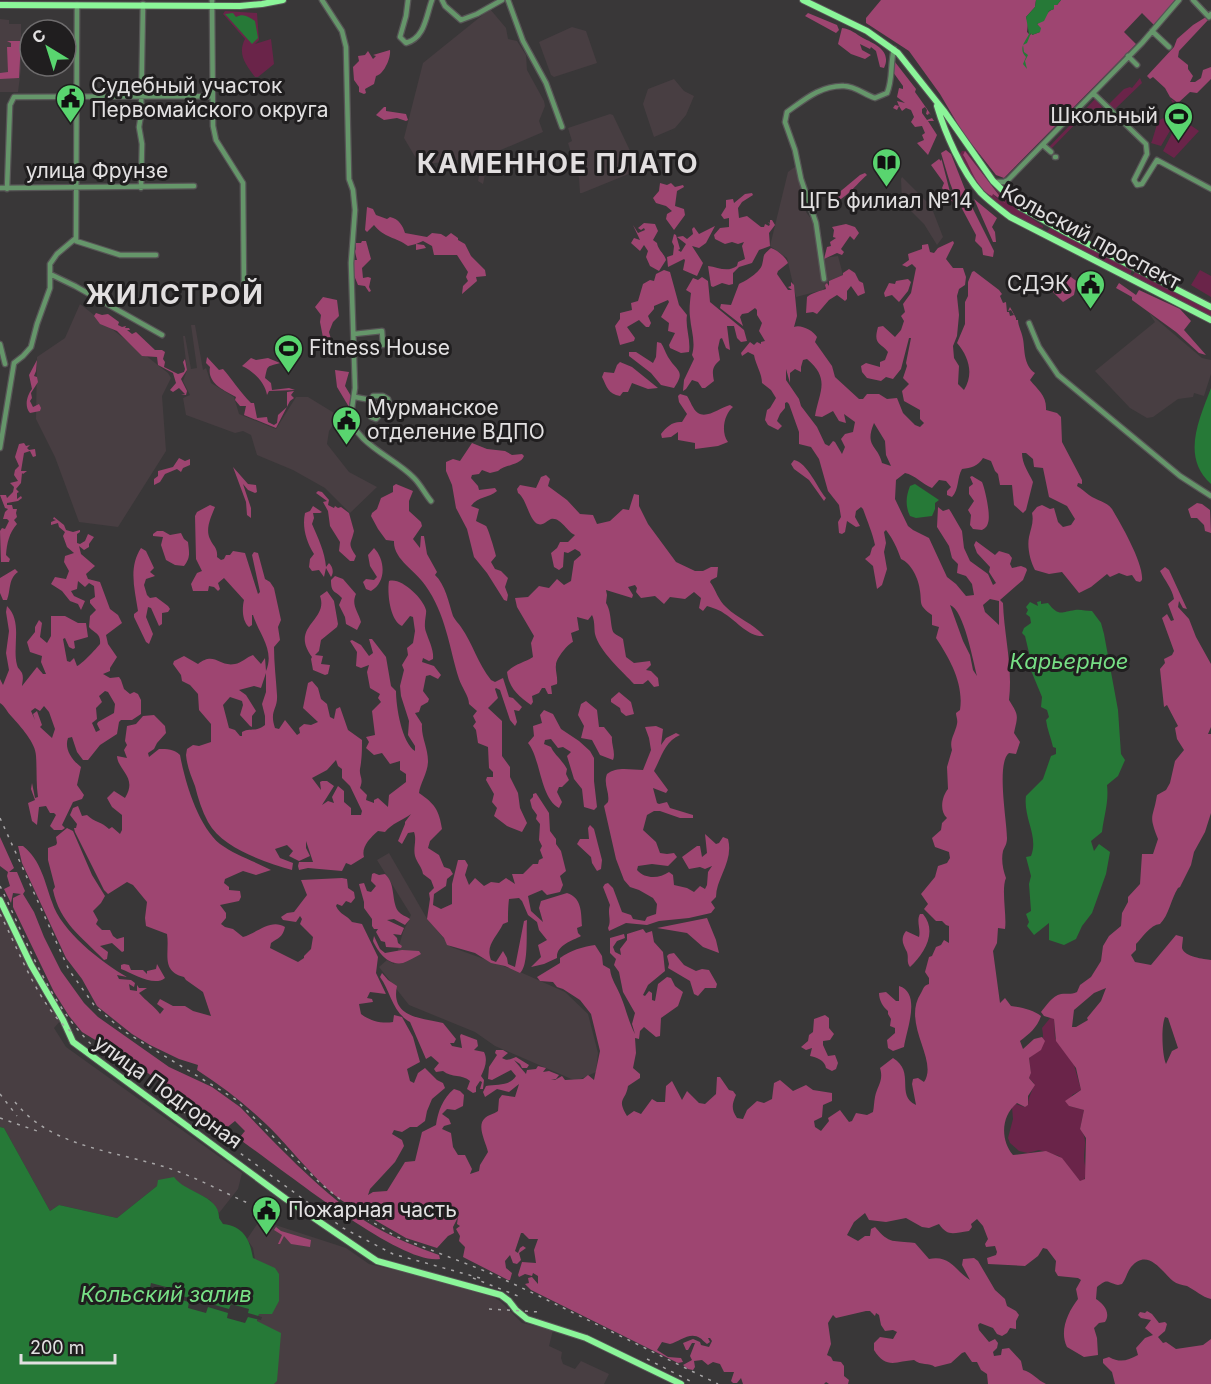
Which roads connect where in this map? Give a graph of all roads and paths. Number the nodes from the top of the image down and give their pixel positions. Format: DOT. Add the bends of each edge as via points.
graph roads {
  1 [pos="283,0"];
  2 [pos="322,0"];
  3 [pos="408,0"];
  4 [pos="432,0"];
  5 [pos="442,0"];
  6 [pos="502,0"];
  7 [pos="508,0"];
  8 [pos="803,0"];
  9 [pos="1179,0"];
  10 [pos="1193,0"];
  11 [pos="8,2"];
  12 [pos="212,3"];
  13 [pos="143,4"];
  14 [pos="0,5"];
  15 [pos="77,5"];
  16 [pos="1211,14"];
  17 [pos="1152,31"];
  18 [pos="1169,47"];
  19 [pos="894,49"];
  20 [pos="1128,56"];
  21 [pos="1137,65"];
  22 [pos="1093,93"];
  23 [pos="76,96"];
  24 [pos="212,96"];
  25 [pos="142,97"];
  26 [pos="937,105"];
  27 [pos="562,127"];
  28 [pos="1043,145"];
  29 [pos="973,154"];
  30 [pos="1054,155"];
  31 [pos="958,156"];
  32 [pos="1008,180"];
  33 [pos="993,181"];
  34 [pos="195,186"];
  35 [pos="0,188"];
  36 [pos="75,188"];
  37 [pos="141,188"];
  38 [pos="7,189"];
  39 [pos="1211,189"];
  40 [pos="1008,197"];
  41 [pos="1045,222"];
  42 [pos="1038,231"];
  43 [pos="77,240"];
  44 [pos="156,255"];
  45 [pos="50,274"];
  46 [pos="824,279"];
  47 [pos="244,294"];
  48 [pos="1211,307"];
  49 [pos="1211,320"];
  50 [pos="1029,323"];
  51 [pos="354,334"];
  52 [pos="162,335"];
  53 [pos="0,344"];
  54 [pos="383,345"];
  55 [pos="14,363"];
  56 [pos="2,364"];
  57 [pos="355,397"];
  58 [pos="371,400"];
  59 [pos="0,448"];
  60 [pos="1211,496"];
  61 [pos="431,501"];
  62 [pos="0,900"];
  63 [pos="681,1384"];
  1 -- 12 [label="main road" via="262,4"];
  2 -- 51 [label="street" via="342,31 346,47 349,178 355,210 351,263"];
  3 -- 4 [label="street" via="400,37 406,43 421,33"];
  5 -- 6 [label="street" via="461,20"];
  7 -- 27 [label="street"];
  8 -- 19 [label="main road, Кольский проспект" via="867,31"];
  9 -- 17 [label="street"];
  10 -- 16 [label="street" via="1209,17"];
  11 -- 14 [label="main road"];
  11 -- 15 [label="main road"];
  12 -- 13 [label="main road"];
  12 -- 24 [label="street"];
  13 -- 15 [label="main road"];
  13 -- 25 [label="street"];
  15 -- 23 [label="street"];
  17 -- 18 [label="street"];
  17 -- 20 [label="street"];
  19 -- 26 [label="main road, Кольский проспект"];
  19 -- 46 [label="street" via="887,93 875,98 844,86 825,89 811,95 786,116 816,223"];
  20 -- 21 [label="street"];
  20 -- 22 [label="street"];
  22 -- 28 [label="street"];
  22 -- 39 [label="street" via="1146,144 1147,154 1134,180 1137,185 1143,184 1157,160"];
  23 -- 25 [label="street"];
  23 -- 36 [label="street"];
  23 -- 38 [label="street" via="14,97 10,105"];
  24 -- 25 [label="street"];
  24 -- 47 [label="street" via="216,140 243,183"];
  25 -- 37 [label="street" via="138,127 142,144"];
  26 -- 29 [label="main road, Кольский проспект"];
  26 -- 31 [label="main road, Кольский проспект"];
  28 -- 30 [label="street"];
  28 -- 32 [label="street"];
  29 -- 31 [label="main road" via="962,147"];
  29 -- 33 [label="main road, Кольский проспект"];
  31 -- 42 [label="main road, Кольский проспект" via="988,200"];
  32 -- 33 [label="street"];
  32 -- 40 [label="street"];
  33 -- 40 [label="main road, Кольский проспект"];
  34 -- 37 [label="street, улица Фрунзе"];
  35 -- 38 [label="street, улица Фрунзе"];
  36 -- 37 [label="street, улица Фрунзе"];
  36 -- 38 [label="street, улица Фрунзе"];
  36 -- 43 [label="street"];
  40 -- 41 [label="main road, Кольский проспект"];
  41 -- 42 [label="main road" via="1045,230"];
  41 -- 48 [label="main road, Кольский проспект"];
  42 -- 49 [label="main road, Кольский проспект"];
  43 -- 44 [label="street" via="120,255"];
  43 -- 45 [label="street" via="57,254 50,264"];
  45 -- 52 [label="street"];
  45 -- 55 [label="street" via="52,281 31,347"];
  50 -- 60 [label="street" via="1058,375 1180,477"];
  51 -- 54 [label="street" via="381,331"];
  51 -- 57 [label="street"];
  53 -- 56 [label="street"];
  55 -- 56 [label="street"];
  55 -- 59 [label="street"];
  57 -- 58 [label="street"];
  57 -- 61 [label="street" via="348,412 356,432 414,478"];
  58 -- 58 [label="street" via="371,417 376,419 389,404 388,399 373,396"];
  62 -- 63 [label="main road, улица Подгорная" via="73,1042 286,1199 377,1261 501,1295 528,1319 586,1338"];
}
